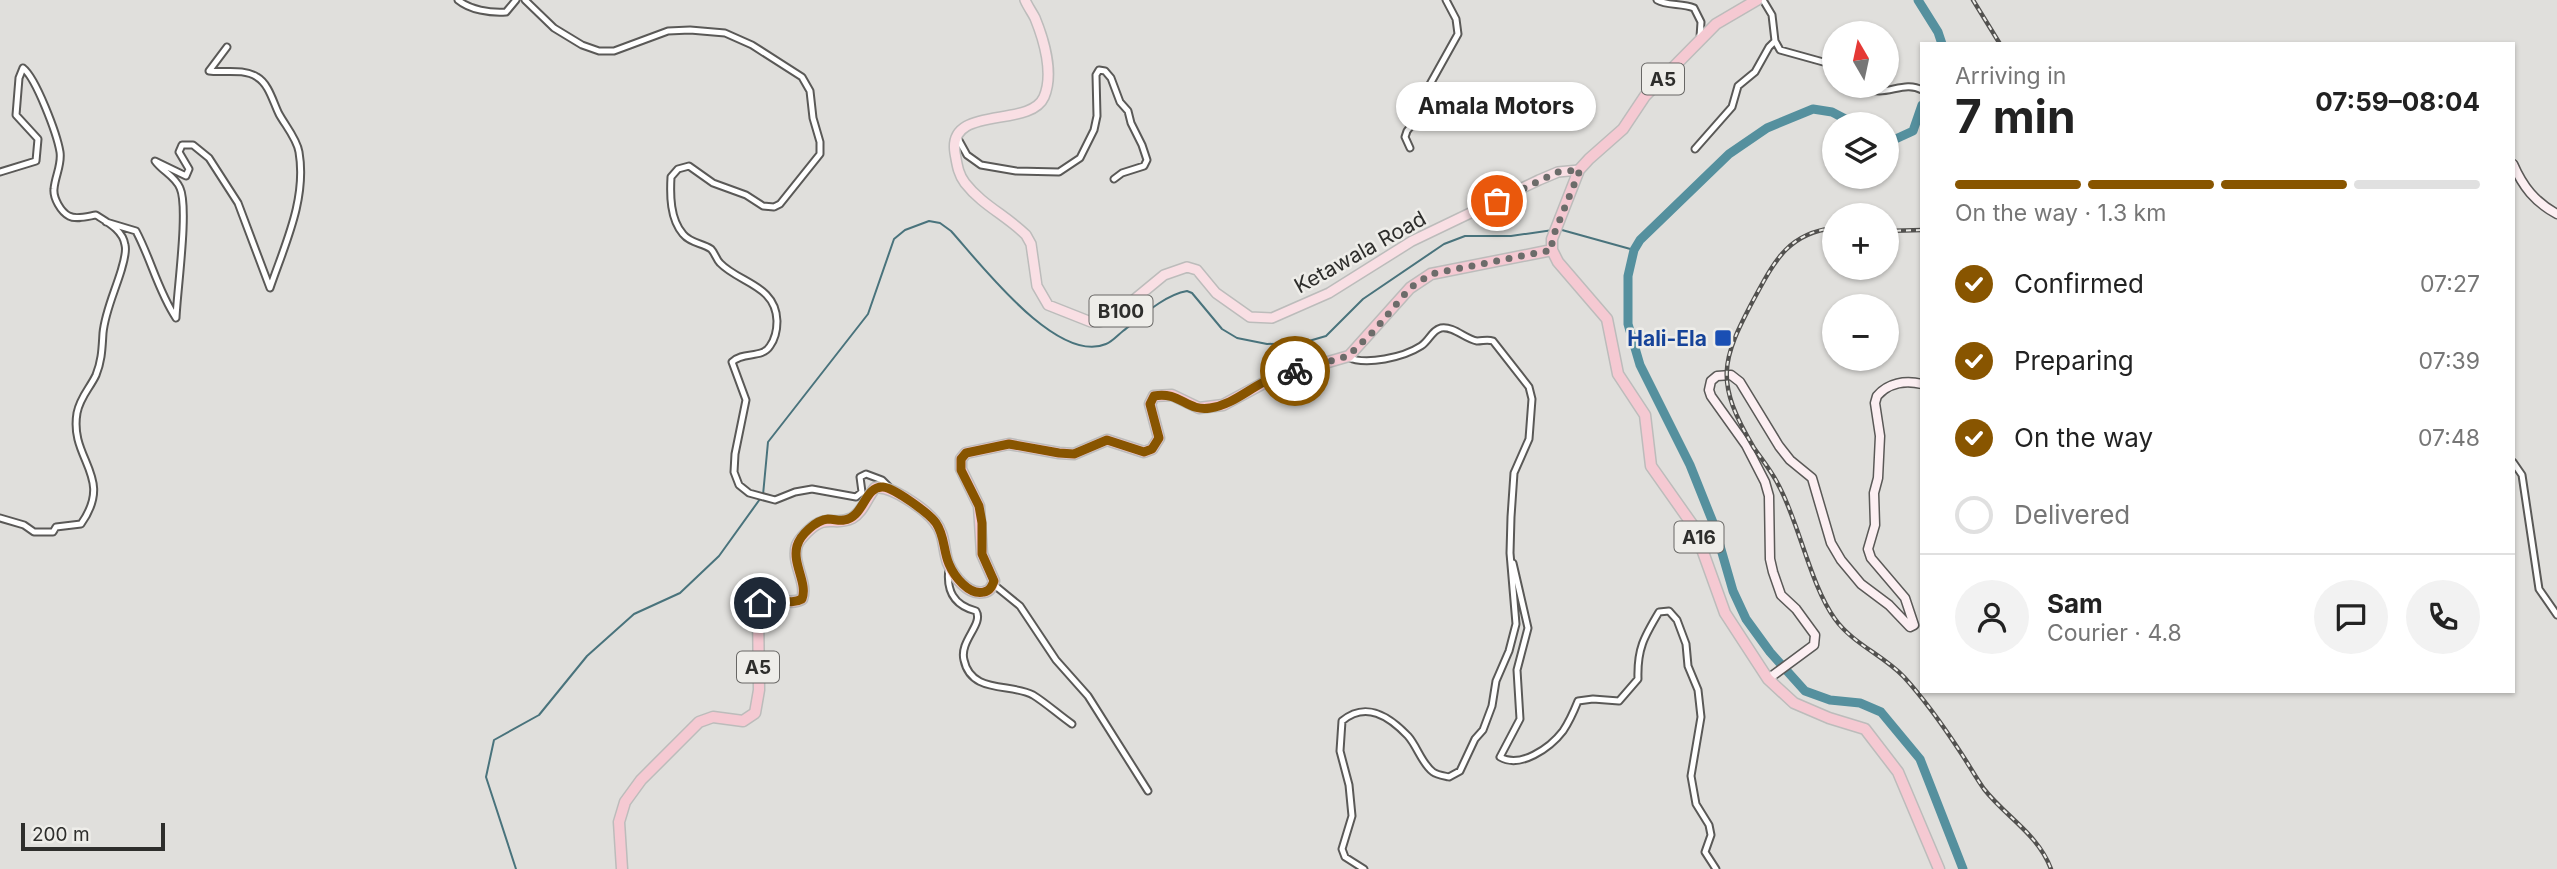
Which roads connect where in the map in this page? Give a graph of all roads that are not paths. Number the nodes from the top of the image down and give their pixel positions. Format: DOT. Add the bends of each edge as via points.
graph roads {
  1 [pos="458,0"];
  2 [pos="516,0"];
  3 [pos="525,0"];
  4 [pos="1025,0"];
  5 [pos="1447,0"];
  6 [pos="1657,0"];
  7 [pos="1760,0"];
  8 [pos="1700,40"];
  9 [pos="1775,41"];
  10 [pos="227,47"];
  11 [pos="1822,62"];
  12 [pos="1899,87"];
  13 [pos="1920,89"];
  14 [pos="956,135"];
  15 [pos="1410,148"];
  16 [pos="1695,149"];
  17 [pos="2515,169"];
  18 [pos="1580,170"];
  19 [pos="0,172"];
  20 [pos="1114,179"];
  21 [pos="2557,214"];
  22 [pos="106,222"];
  23 [pos="1552,245"];
  24 [pos="1348,357"];
  25 [pos="1920,384"];
  26 [pos="2515,465"];
  27 [pos="892,490"];
  28 [pos="0,518"];
  29 [pos="1510,553"];
  30 [pos="949,564"];
  31 [pos="993,584"];
  32 [pos="2557,615"];
  33 [pos="1768,679"];
  34 [pos="1072,724"];
  35 [pos="1148,791"];
  36 [pos="622,869"];
  37 [pos="1364,869"];
  38 [pos="1716,869"];
  39 [pos="1938,869"];
  1 -- 2 [label="street" via="498,12 506,12"];
  3 -- 27 [label="street" via="554,28 599,51 614,51 668,31 725,33 802,78 810,91 820,153 774,207 713,183 689,166 671,177 672,207 683,234 711,250 720,264 749,281 776,308 777,327 769,349 732,362 746,400 734,472 739,485 749,494 775,500 812,489 856,497 862,492 860,477 866,474"];
  4 -- 14 [label="main road" via="1036,19 1048,68 1044,97 1033,108 972,124"];
  5 -- 15 [label="street" via="1458,34 1429,86 1422,113 1407,131"];
  6 -- 8 [label="street" via="1694,8 1701,22"];
  7 -- 8 [label="highway, A5" via="1716,24"];
  7 -- 9 [label="street" via="1772,15"];
  8 -- 18 [label="highway, A5" via="1645,96 1623,129"];
  9 -- 11 [label="street" via="1780,50"];
  9 -- 16 [label="street" via="1755,72 1738,86 1732,107"];
  10 -- 22 [label="street" via="209,71 256,76 266,86 299,149 295,221 270,288 238,203 209,158 193,145 182,145 179,152 189,169 186,176 155,161 181,189 185,214 176,318 136,231"];
  12 -- 13 [label="street"];
  14 -- 18 [label="main road, Ketawala Road / B100" via="954,149 963,181 1029,239 1035,276 1048,305 1090,322 1113,317 1164,275 1187,267 1197,270 1216,293 1250,317 1272,318 1329,293 1412,242 1516,191 1558,172"];
  14 -- 20 [label="street" via="967,155 981,165 1016,172 1059,172 1080,158 1094,130 1096,75 1105,71 1128,111 1147,160 1144,166"];
  17 -- 21 [label="street" via="2521,184"];
  18 -- 23 [label="highway, A5"];
  19 -- 22 [label="street" via="36,161 38,139 16,115 23,68 44,102 60,151 53,191 58,205 69,216 96,215"];
  22 -- 28 [label="street" via="118,230 125,244 103,332 102,357 77,413 80,452 96,491 90,511 81,524 57,527 53,532 34,532"];
  23 -- 24 [label="highway" via="1431,274 1410,288"];
  23 -- 33 [label="highway, A16" via="1558,262 1607,319 1618,374 1645,415 1651,466 1694,527 1725,613"];
  24 -- 29 [label="street" via="1373,360 1402,355 1443,328 1476,341 1493,341 1529,387 1532,399 1529,439 1514,473"];
  24 -- 31 [label="highway" via="1273,377 1215,407 1194,407 1172,395 1154,396 1150,404 1159,438 1144,452 1107,440 1074,454 1009,444 966,453 961,470 979,506 982,554"];
  25 -- 33 [label="street" via="1889,386 1877,396 1878,478 1868,550 1905,598 1914,625 1910,627 1841,560 1831,543 1812,478 1779,446 1740,382 1726,374 1712,381 1711,396 1746,445 1765,482 1770,559 1781,595 1815,635 1816,643"];
  26 -- 32 [label="street" via="2522,475 2539,589"];
  27 -- 30 [label="highway" via="934,520"];
  27 -- 36 [label="highway, A5" via="875,488 856,516 820,521 800,540 796,548 802,599 792,603 769,598 758,608 755,713 743,721 713,718 699,722 631,792 619,822"];
  29 -- 37 [label="street" via="1516,624 1483,730 1460,771 1449,777 1434,772 1408,737 1379,714 1367,710 1342,721 1340,751 1352,816 1342,849 1345,857"];
  29 -- 38 [label="street" via="1528,628 1517,670 1520,719 1500,757 1519,761 1543,750 1562,732 1578,701 1619,701 1638,679 1637,658 1643,640 1659,612 1669,611 1686,644 1688,666 1698,690 1701,717 1690,776 1696,804 1711,835 1705,852"];
  30 -- 31 [label="highway" via="970,590 984,592"];
  30 -- 34 [label="street" via="947,582 954,598 979,615 964,648 969,671 982,683 1031,694"];
  31 -- 35 [label="street" via="1020,606 1056,660 1088,696"];
  33 -- 39 [label="highway, A16" via="1794,703 1866,729 1898,772"];
}
